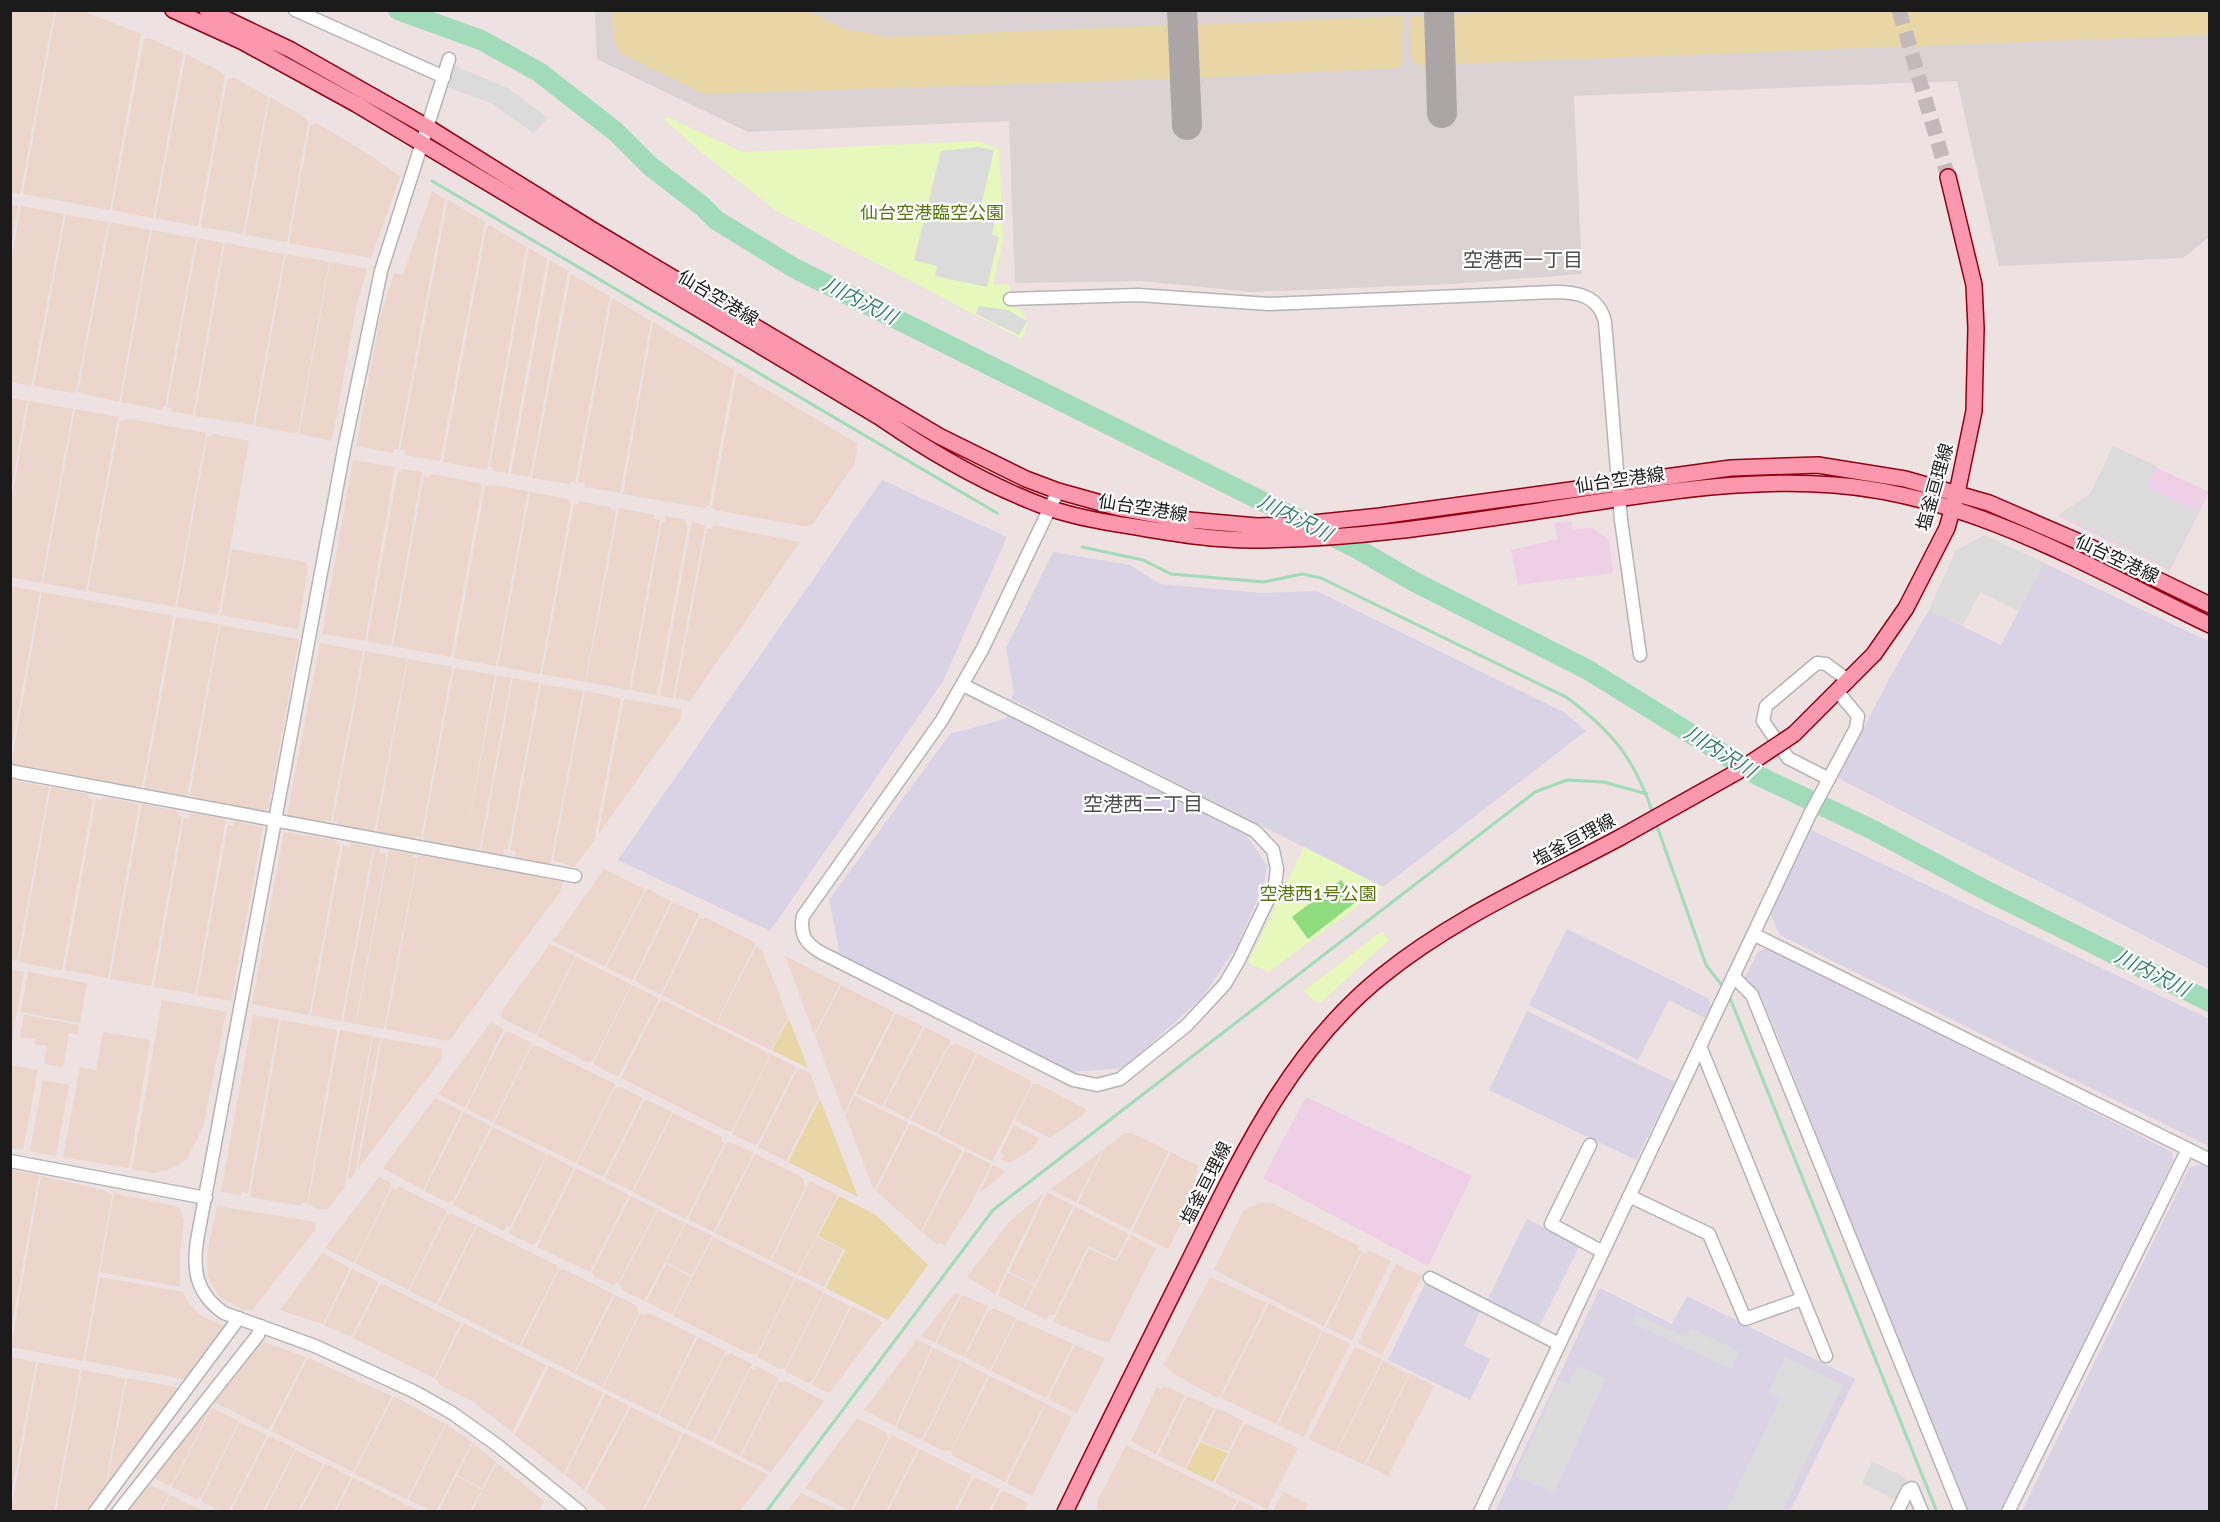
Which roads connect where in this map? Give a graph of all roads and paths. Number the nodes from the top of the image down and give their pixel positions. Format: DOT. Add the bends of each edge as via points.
graph roads {
  1 [pos="173,10"];
  2 [pos="207,10"];
  3 [pos="295,10"];
  4 [pos="449,59"];
  5 [pos="444,77"];
  6 [pos="429,128"];
  7 [pos="424,144"];
  8 [pos="1948,177"];
  9 [pos="1010,299"];
  10 [pos="1618,482"];
  11 [pos="1058,491"];
  12 [pos="1619,499"];
  13 [pos="1955,500"];
  14 [pos="1049,508"];
  15 [pos="2210,605"];
  16 [pos="2210,625"];
  17 [pos="1640,655"];
  18 [pos="963,685"];
  19 [pos="1844,686"];
  20 [pos="10,771"];
  21 [pos="1828,779"];
  22 [pos="274,820"];
  23 [pos="575,876"];
  24 [pos="1753,934"];
  25 [pos="1733,978"];
  26 [pos="1700,1046"];
  27 [pos="1590,1144"];
  28 [pos="2188,1149"];
  29 [pos="2210,1160"];
  30 [pos="10,1161"];
  31 [pos="1629,1196"];
  32 [pos="206,1198"];
  33 [pos="1603,1252"];
  34 [pos="1430,1278"];
  35 [pos="1802,1299"];
  36 [pos="239,1318"];
  37 [pos="261,1326"];
  38 [pos="1559,1344"];
  39 [pos="1826,1356"];
  40 [pos="95,1512"];
  41 [pos="118,1512"];
  42 [pos="580,1512"];
  43 [pos="1065,1512"];
  44 [pos="1479,1512"];
  45 [pos="1897,1512"];
  46 [pos="1922,1512"];
  47 [pos="1960,1512"];
  48 [pos="2008,1512"];
  1 -- 7 [label="main road, 仙台空港線" via="243,42"];
  2 -- 6 [label="main road, 仙台空港線" via="291,50"];
  3 -- 5 [label="street"];
  4 -- 5 [label="street"];
  5 -- 6 [label="street"];
  6 -- 7 [label="street"];
  6 -- 11 [label="main road, 仙台空港線" via="939,436"];
  7 -- 14 [label="main road, 仙台空港線" via="872,412 924,448"];
  7 -- 22 [label="street" via="381,271"];
  8 -- 13 [label="main road, 塩釜亘理線" via="1972,276 1976,328 1974,411"];
  9 -- 10 [label="street" via="1138,294 1269,304 1544,292 1582,294 1598,304 1605,322"];
  10 -- 11 [label="main road, 仙台空港線" via="1293,525 1223,524 1119,508"];
  10 -- 12 [label="street"];
  10 -- 13 [label="main road, 仙台空港線" via="1731,468 1818,465 1905,479"];
  11 -- 14 [label="street"];
  12 -- 13 [label="main road, 仙台空港線" via="1745,485 1812,483"];
  12 -- 14 [label="main road, 仙台空港線" via="1401,530 1250,540 1109,523"];
  12 -- 17 [label="street"];
  13 -- 15 [label="main road, 仙台空港線" via="2014,513"];
  13 -- 16 [label="main road, 仙台空港線" via="1993,522"];
  13 -- 19 [label="main road, 塩釜亘理線" via="1928,569 1906,608 1874,654"];
  14 -- 18 [label="street"];
  18 -- 18 [label="street" via="803,916 802,932 807,944 822,954 1073,1080 1097,1085 1111,1083 1187,1025 1225,984 1275,885 1273,850 1255,831"];
  19 -- 21 [label="street" via="1859,721"];
  19 -- 21 [label="street" via="1826,664 1817,663 1766,706 1763,713 1763,721 1788,758"];
  19 -- 43 [label="main road, 塩釜亘理線, bridge" via="1794,734 1737,772 1414,951 1380,977 1316,1040 1274,1099 1239,1160"];
  20 -- 22 [label="street"];
  21 -- 24 [label="street"];
  22 -- 23 [label="street"];
  22 -- 32 [label="street"];
  24 -- 25 [label="street"];
  24 -- 28 [label="street"];
  25 -- 26 [label="street"];
  25 -- 47 [label="street" via="1752,995"];
  26 -- 31 [label="street"];
  26 -- 35 [label="street"];
  27 -- 33 [label="street" via="1551,1224"];
  28 -- 29 [label="street"];
  28 -- 48 [label="street"];
  30 -- 32 [label="street"];
  31 -- 33 [label="street"];
  31 -- 35 [label="street" via="1709,1234 1745,1319"];
  32 -- 36 [label="street" via="194,1257 196,1278 212,1304"];
  33 -- 38 [label="street"];
  34 -- 38 [label="street"];
  35 -- 39 [label="street"];
  36 -- 37 [label="street"];
  36 -- 40 [label="street"];
  37 -- 41 [label="street" via="258,1335"];
  37 -- 42 [label="street" via="352,1362 452,1413"];
  38 -- 44 [label="street"];
  45 -- 46 [label="street" via="1912,1488"];
}
